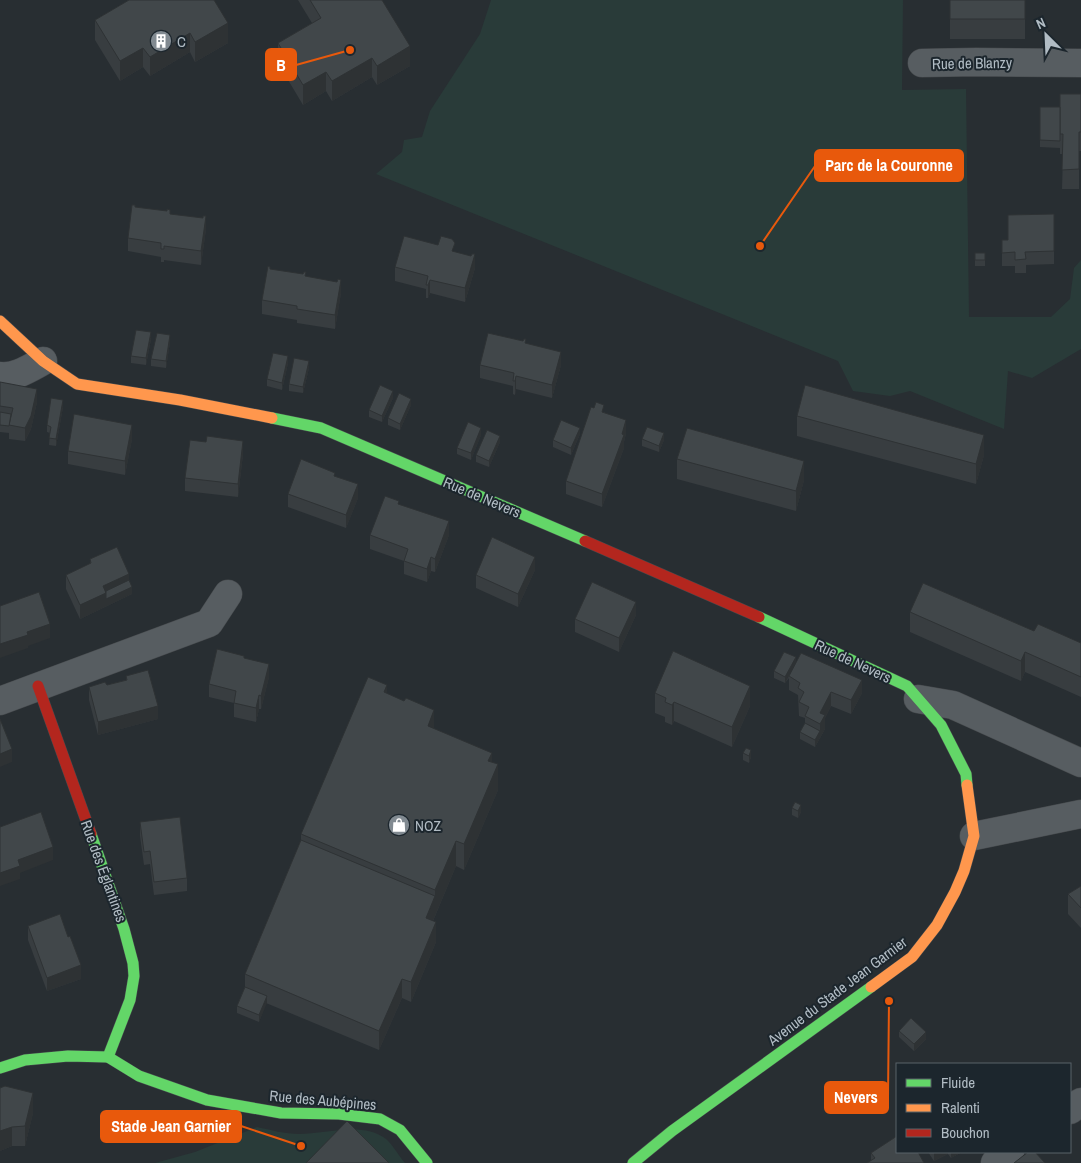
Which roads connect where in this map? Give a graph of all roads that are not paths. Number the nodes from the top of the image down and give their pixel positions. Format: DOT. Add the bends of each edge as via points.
graph roads {
  1 [pos="922,63"];
  2 [pos="1081,63"];
  3 [pos="0,321"];
  4 [pos="43,361"];
  5 [pos="0,376"];
  6 [pos="228,594"];
  7 [pos="38,686"];
  8 [pos="912,692"];
  9 [pos="0,701"];
  10 [pos="1081,763"];
  11 [pos="1081,814"];
  12 [pos="974,836"];
  13 [pos="108,1057"];
  14 [pos="0,1068"];
  15 [pos="1009,1153"];
  16 [pos="427,1163"];
  17 [pos="633,1163"];
  18 [pos="994,1163"];
  1 -- 2 [label="street, Rue de Blanzy"];
  3 -- 4 [label="main road, Rue de Nevers"];
  4 -- 5 [label="street" via="25,371"];
  4 -- 8 [label="main road, Rue de Nevers" via="77,384 180,400 321,428 722,600"];
  6 -- 7 [label="street" via="209,623"];
  7 -- 9 [label="street"];
  7 -- 13 [label="main road, Rue des Églantines" via="124,929 133,963 130,1003"];
  8 -- 10 [label="street, Rue de Nevers" via="953,705"];
  8 -- 12 [label="main road, Avenue du Stade Jean Garnier" via="941,725 966,774"];
  11 -- 12 [label="street"];
  12 -- 17 [label="main road, Avenue du Stade Jean Garnier" via="955,892 937,925 912,957"];
  13 -- 14 [label="main road" via="25,1060"];
  13 -- 16 [label="main road, Rue des Aubépines" via="139,1076 207,1100 281,1113 380,1118 400,1130"];
  15 -- 18 [label="street"];
}
